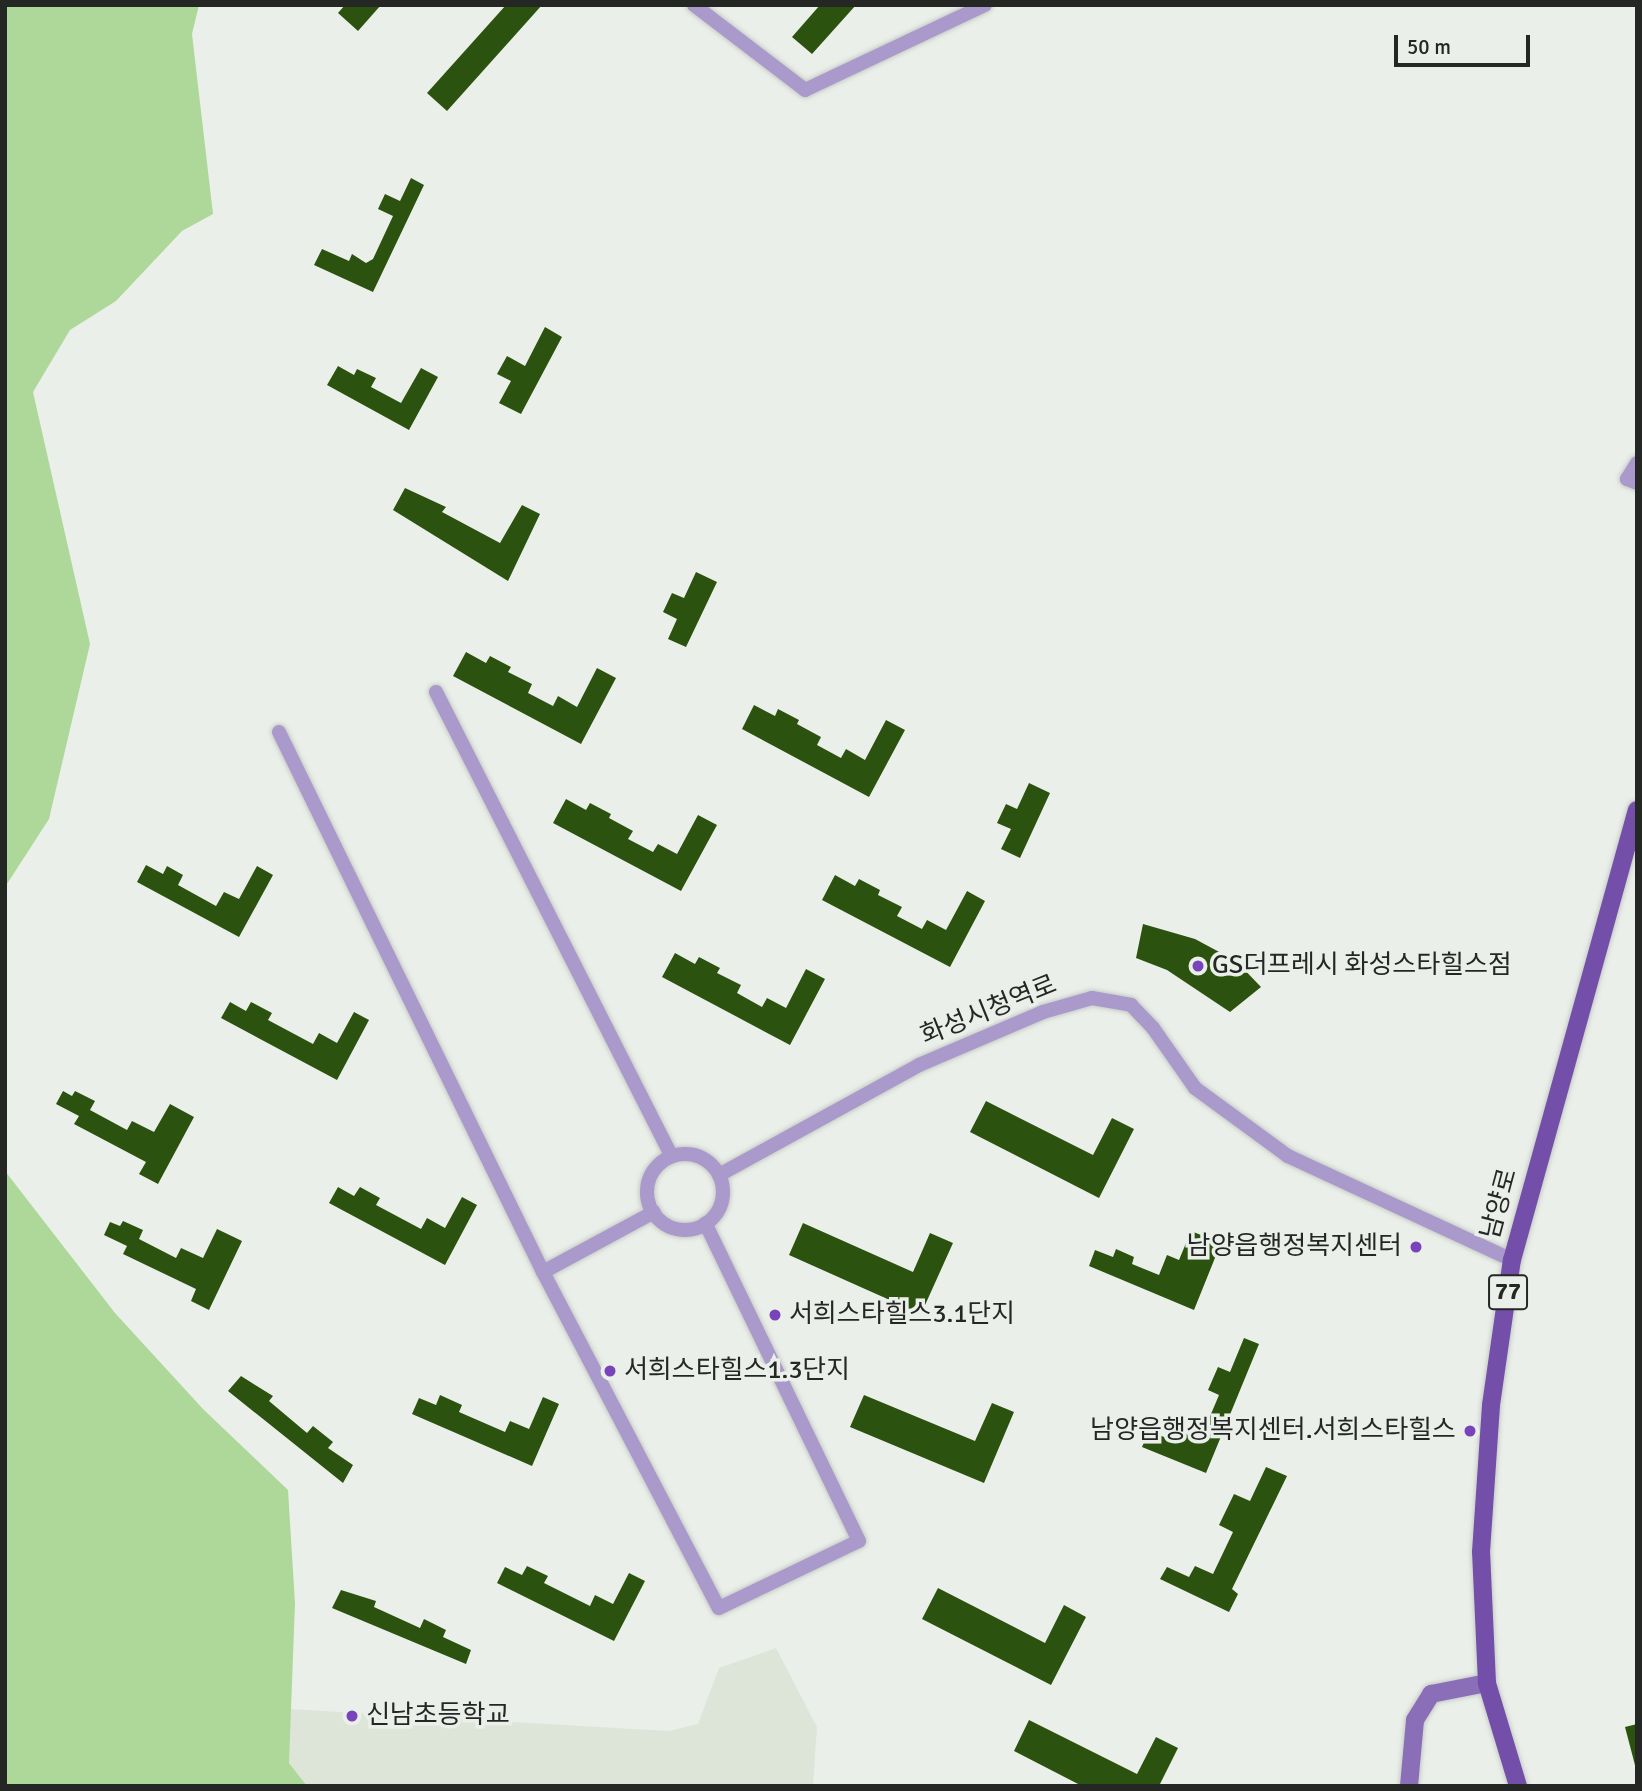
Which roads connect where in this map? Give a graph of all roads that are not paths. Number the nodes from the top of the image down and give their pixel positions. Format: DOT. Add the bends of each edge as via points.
graph roads {
  1 [pos="695,5"];
  2 [pos="985,5"];
  3 [pos="1637,463"];
  4 [pos="1637,483"];
  5 [pos="436,692"];
  6 [pos="279,732"];
  7 [pos="1637,810"];
  8 [pos="672,1157"];
  9 [pos="719,1175"];
  10 [pos="654,1212"];
  11 [pos="705,1223"];
  12 [pos="1512,1260"];
  13 [pos="543,1272"];
  14 [pos="1487,1683"];
  15 [pos="1409,1786"];
  16 [pos="1518,1786"];
  1 -- 2 [label="street" via="805,90"];
  3 -- 4 [label="street" via="1627,479"];
  5 -- 8 [label="street"];
  6 -- 13 [label="street"];
  7 -- 12 [label="main road, 남양로 / 77"];
  8 -- 9 [label="street" via="702,1158"];
  8 -- 10 [label="street" via="655,1168 648,1184"];
  9 -- 11 [label="street" via="723,1196"];
  9 -- 12 [label="street, 화성시청역로" via="919,1065 1043,1012 1092,998 1131,1005 1195,1088 1288,1156"];
  10 -- 11 [label="street" via="677,1228"];
  10 -- 13 [label="street"];
  11 -- 13 [label="street" via="859,1541 719,1608"];
  12 -- 14 [label="main road, 남양로 / 77" via="1480,1552"];
  14 -- 15 [label="street" via="1431,1694 1415,1720"];
  14 -- 16 [label="main road, 남양로 / 77"];
}
